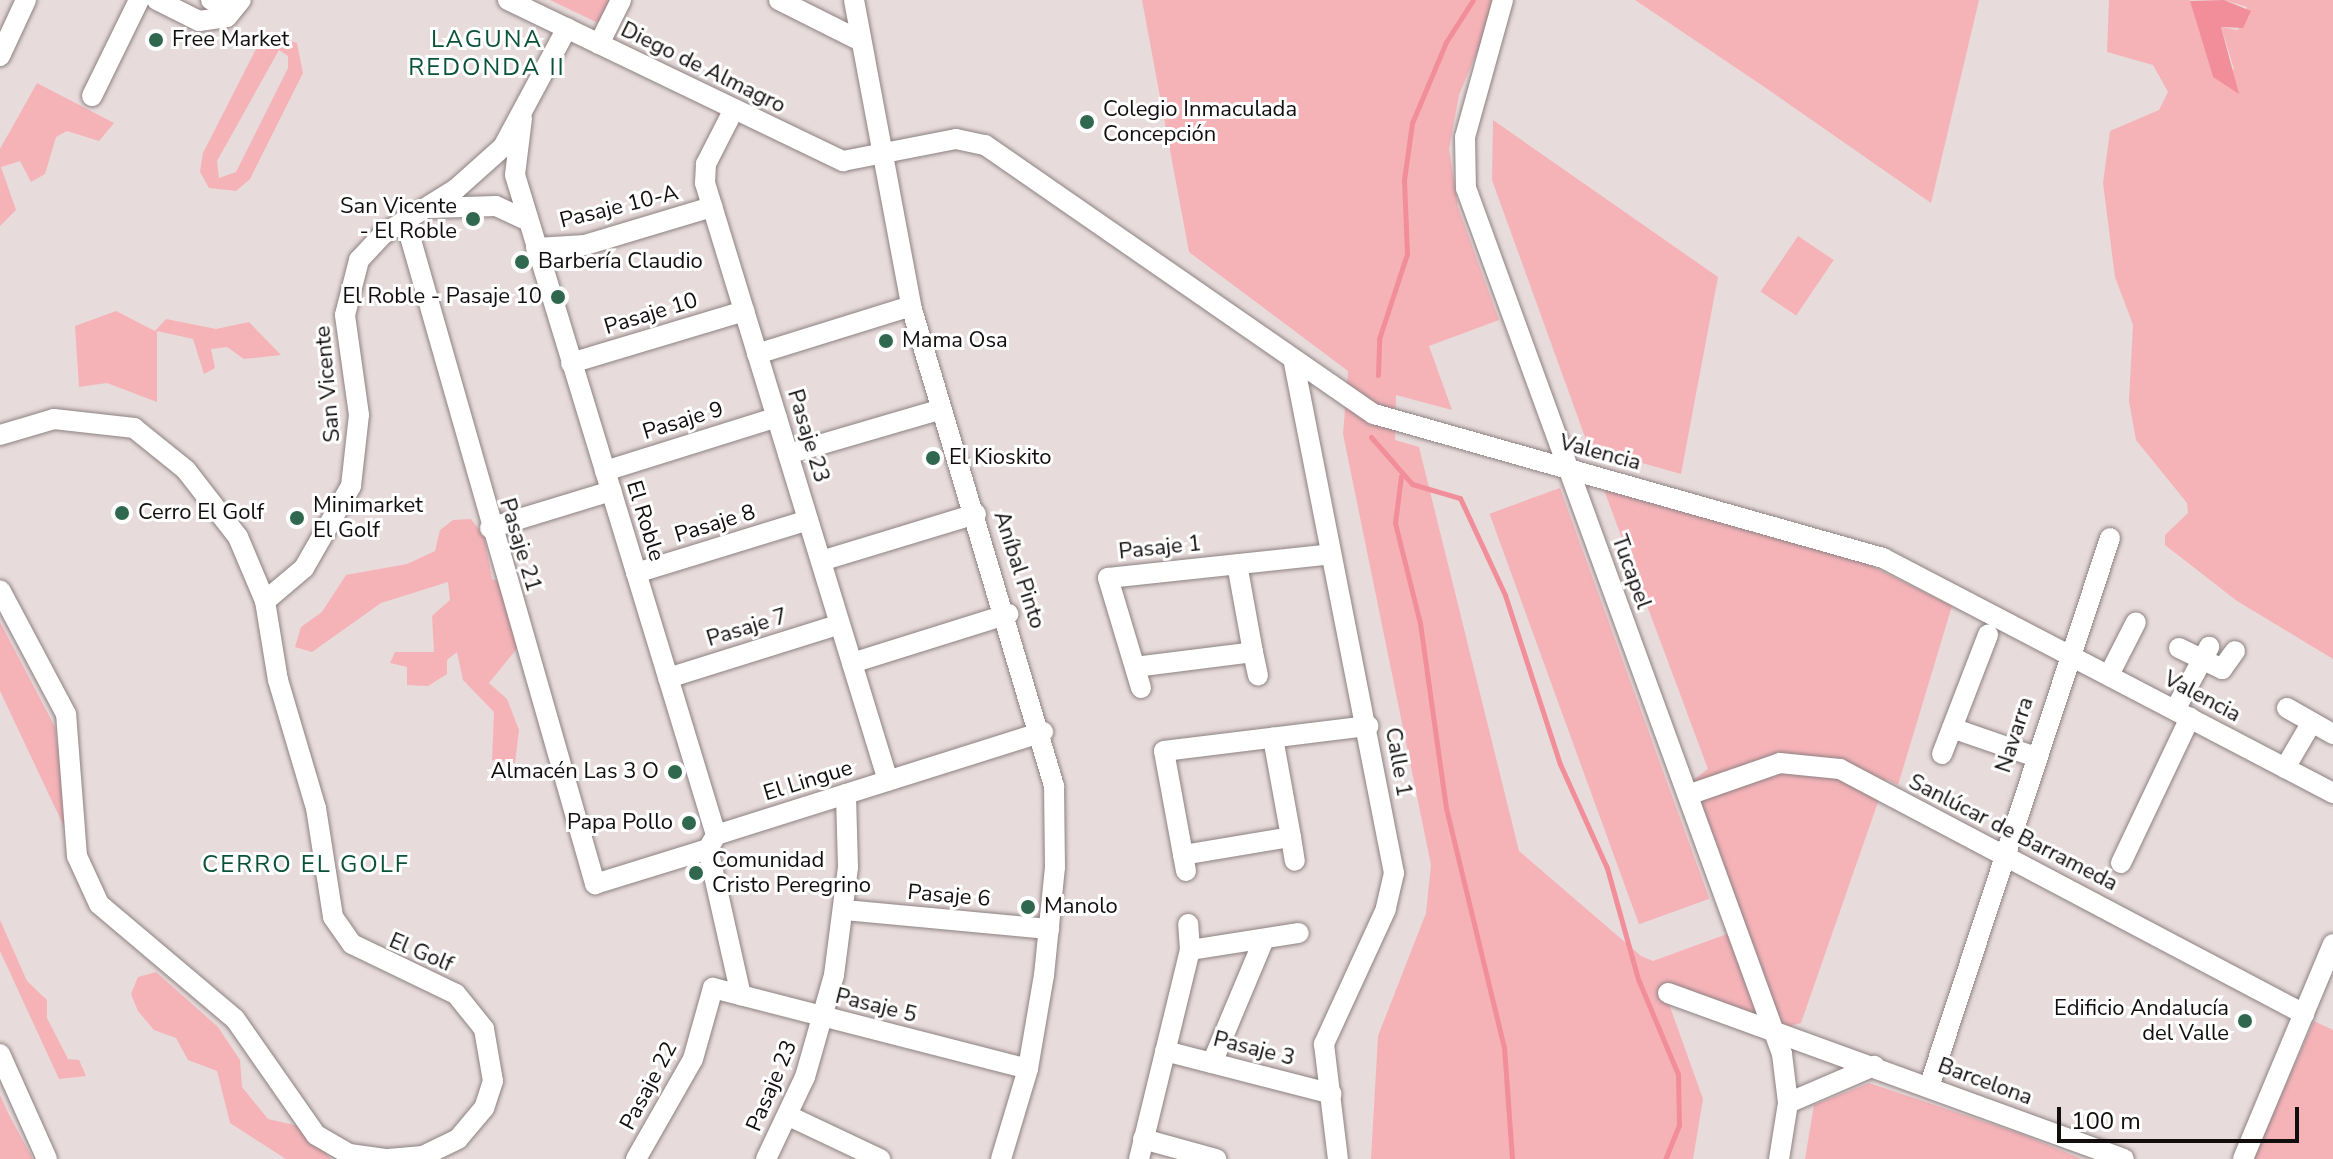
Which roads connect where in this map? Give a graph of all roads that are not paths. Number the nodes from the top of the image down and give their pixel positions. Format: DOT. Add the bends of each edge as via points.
graph roads {
  1 [pos="26,0"];
  2 [pos="139,0"];
  3 [pos="157,0"];
  4 [pos="241,0"];
  5 [pos="508,0"];
  6 [pos="621,0"];
  7 [pos="779,0"];
  8 [pos="854,0"];
  9 [pos="1503,0"];
  10 [pos="217,1"];
  11 [pos="199,21"];
  12 [pos="567,28"];
  13 [pos="861,41"];
  14 [pos="599,44"];
  15 [pos="0,56"];
  16 [pos="92,96"];
  17 [pos="734,109"];
  18 [pos="522,118"];
  19 [pos="881,155"];
  20 [pos="712,207"];
  21 [pos="413,214"];
  22 [pos="528,221"];
  23 [pos="536,248"];
  24 [pos="911,306"];
  25 [pos="744,311"];
  26 [pos="757,354"];
  27 [pos="571,363"];
  28 [pos="1294,363"];
  29 [pos="942,409"];
  30 [pos="777,417"];
  31 [pos="0,435"];
  32 [pos="788,454"];
  33 [pos="1568,468"];
  34 [pos="605,471"];
  35 [pos="611,491"];
  36 [pos="976,514"];
  37 [pos="808,520"];
  38 [pos="490,528"];
  39 [pos="2110,538"];
  40 [pos="1331,554"];
  41 [pos="821,561"];
  42 [pos="1237,564"];
  43 [pos="636,573"];
  44 [pos="0,590"];
  45 [pos="265,601"];
  46 [pos="1008,614"];
  47 [pos="2136,622"];
  48 [pos="840,624"];
  49 [pos="1988,635"];
  50 [pos="2179,648"];
  51 [pos="2235,651"];
  52 [pos="1253,652"];
  53 [pos="2067,652"];
  54 [pos="2206,654"];
  55 [pos="852,663"];
  56 [pos="1135,667"];
  57 [pos="1258,675"];
  58 [pos="2109,675"];
  59 [pos="668,678"];
  60 [pos="1141,688"];
  61 [pos="2287,708"];
  62 [pos="2183,714"];
  63 [pos="2312,722"];
  64 [pos="1368,726"];
  65 [pos="1952,728"];
  66 [pos="1043,732"];
  67 [pos="2333,734"];
  68 [pos="1273,738"];
  69 [pos="1942,754"];
  70 [pos="2033,756"];
  71 [pos="2285,768"];
  72 [pos="888,781"];
  73 [pos="2333,793"];
  74 [pos="846,794"];
  75 [pos="1688,795"];
  76 [pos="1291,837"];
  77 [pos="712,842"];
  78 [pos="2002,852"];
  79 [pos="1295,861"];
  80 [pos="2121,863"];
  81 [pos="595,884"];
  82 [pos="844,910"];
  83 [pos="1188,924"];
  84 [pos="1049,929"];
  85 [pos="1299,933"];
  86 [pos="1264,939"];
  87 [pos="2333,944"];
  88 [pos="1190,950"];
  89 [pos="713,988"];
  90 [pos="1668,993"];
  91 [pos="741,995"];
  92 [pos="2304,1014"];
  93 [pos="824,1018"];
  94 [pos="1774,1031"];
  95 [pos="1165,1051"];
  96 [pos="0,1054"];
  97 [pos="1212,1063"];
  98 [pos="1874,1066"];
  99 [pos="1028,1069"];
  100 [pos="1929,1087"];
  101 [pos="1332,1094"];
  102 [pos="1788,1103"];
  103 [pos="789,1116"];
  104 [pos="1141,1149"];
  105 [pos="47,1159"];
  106 [pos="636,1159"];
  107 [pos="766,1159"];
  108 [pos="880,1159"];
  109 [pos="1001,1159"];
  110 [pos="1216,1159"];
  111 [pos="1338,1159"];
  112 [pos="1779,1159"];
  113 [pos="2124,1159"];
  114 [pos="2243,1159"];
  1 -- 15 [label="street"];
  2 -- 16 [label="street"];
  3 -- 11 [label="street"];
  4 -- 11 [label="street" via="227,17"];
  5 -- 12 [label="street, Diego de Almagro"];
  6 -- 14 [label="street"];
  7 -- 13 [label="street"];
  8 -- 13 [label="street, Aníbal Pinto"];
  9 -- 33 [label="street, Tucapel" via="1463,172"];
  10 -- 11 [label="street"];
  12 -- 14 [label="street, Diego de Almagro"];
  12 -- 18 [label="street, San Vicente"];
  13 -- 19 [label="street, Aníbal Pinto"];
  14 -- 17 [label="street, Diego de Almagro"];
  17 -- 19 [label="street, Diego de Almagro" via="843,161"];
  17 -- 20 [label="street, Pasaje 23" via="706,164"];
  18 -- 21 [label="street, San Vicente" via="482,169"];
  18 -- 22 [label="street, El Roble" via="515,175"];
  19 -- 24 [label="street, Aníbal Pinto"];
  19 -- 28 [label="street, Valencia" via="956,139 985,145"];
  20 -- 23 [label="street, Pasaje 10-A" via="585,245"];
  20 -- 25 [label="street, Pasaje 23"];
  21 -- 22 [label="street" via="496,206"];
  21 -- 38 [label="street, Pasaje 21"];
  21 -- 45 [label="street, San Vicente" via="359,260 348,294 347,352 359,415 351,486 310,559"];
  22 -- 23 [label="street, El Roble"];
  23 -- 27 [label="street, El Roble"];
  24 -- 26 [label="street"];
  24 -- 29 [label="street, Aníbal Pinto"];
  25 -- 26 [label="street, Pasaje 23"];
  25 -- 27 [label="street, Pasaje 10"];
  26 -- 30 [label="street, Pasaje 23"];
  27 -- 34 [label="street, El Roble"];
  28 -- 33 [label="street, Valencia" via="1374,414"];
  28 -- 40 [label="street, Calle 1"];
  29 -- 32 [label="street"];
  29 -- 36 [label="street, Aníbal Pinto"];
  30 -- 32 [label="street, Pasaje 23"];
  30 -- 34 [label="street, Pasaje 9"];
  31 -- 45 [label="street, El Golf" via="80,418 148,435 223,514"];
  32 -- 37 [label="street, Pasaje 23"];
  33 -- 53 [label="street, Valencia" via="1861,549"];
  33 -- 75 [label="street, Tucapel"];
  34 -- 35 [label="street, El Roble"];
  35 -- 38 [label="street"];
  35 -- 43 [label="street, El Roble"];
  36 -- 41 [label="street"];
  36 -- 46 [label="street, Aníbal Pinto"];
  37 -- 41 [label="street, Pasaje 23"];
  37 -- 43 [label="street, Pasaje 8"];
  38 -- 81 [label="street, Pasaje 21"];
  39 -- 53 [label="street, Navarra"];
  40 -- 42 [label="street, Pasaje 1"];
  40 -- 64 [label="street, Calle 1"];
  41 -- 48 [label="street, Pasaje 23"];
  42 -- 52 [label="street"];
  42 -- 56 [label="street, Pasaje 1" via="1105,570"];
  43 -- 59 [label="street, El Roble"];
  44 -- 45 [label="street, El Golf" via="66,714 77,856 99,904 235,1019 316,1135 368,1158 423,1156 458,1139 484,1108 493,1081 490,1046 477,1015 456,994 368,956 333,917 316,808 278,680"];
  46 -- 55 [label="street"];
  46 -- 66 [label="street, Aníbal Pinto"];
  47 -- 58 [label="street"];
  48 -- 55 [label="street, Pasaje 23"];
  48 -- 59 [label="street, Pasaje 7"];
  49 -- 65 [label="street"];
  50 -- 54 [label="street"];
  51 -- 54 [label="street" via="2222,669"];
  52 -- 56 [label="street"];
  52 -- 57 [label="street"];
  53 -- 58 [label="street, Valencia"];
  53 -- 70 [label="street, Navarra"];
  54 -- 62 [label="street"];
  55 -- 72 [label="street, Pasaje 23"];
  56 -- 60 [label="street, Pasaje 1"];
  58 -- 62 [label="street, Valencia"];
  59 -- 77 [label="street, El Roble"];
  61 -- 63 [label="street"];
  62 -- 71 [label="street, Valencia"];
  62 -- 80 [label="street"];
  63 -- 67 [label="street"];
  63 -- 71 [label="street"];
  64 -- 68 [label="street"];
  64 -- 101 [label="street, Calle 1" via="1393,887 1324,1044"];
  65 -- 69 [label="street"];
  65 -- 70 [label="street"];
  66 -- 72 [label="street, El Lingue"];
  66 -- 84 [label="street, Aníbal Pinto" via="1057,808"];
  68 -- 76 [label="street"];
  68 -- 76 [label="street" via="1161,744 1184,863"];
  70 -- 78 [label="street, Navarra"];
  71 -- 73 [label="street, Valencia"];
  72 -- 74 [label="street, El Lingue"];
  74 -- 77 [label="street, El Lingue"];
  74 -- 82 [label="street, Pasaje 23"];
  75 -- 78 [label="street, Sanlúcar de Barrameda" via="1780,763 1812,761"];
  75 -- 94 [label="street, Tucapel"];
  76 -- 79 [label="street"];
  77 -- 81 [label="street, El Lingue"];
  77 -- 91 [label="street"];
  78 -- 92 [label="street, Sanlúcar de Barrameda"];
  78 -- 100 [label="street, Navarra"];
  82 -- 84 [label="street, Pasaje 6"];
  82 -- 93 [label="street, Pasaje 23"];
  83 -- 88 [label="street"];
  84 -- 99 [label="street, Aníbal Pinto"];
  85 -- 86 [label="street"];
  86 -- 88 [label="street"];
  86 -- 97 [label="street"];
  87 -- 92 [label="street"];
  88 -- 95 [label="street"];
  89 -- 91 [label="street, Pasaje 5"];
  89 -- 106 [label="street, Pasaje 22" via="693,1059"];
  90 -- 94 [label="street, Barcelona"];
  91 -- 93 [label="street, Pasaje 5"];
  92 -- 114 [label="street"];
  93 -- 99 [label="street, Pasaje 5"];
  93 -- 103 [label="street, Pasaje 23"];
  94 -- 98 [label="street, Barcelona"];
  94 -- 102 [label="street, Tucapel"];
  95 -- 97 [label="street, Pasaje 3"];
  95 -- 104 [label="street"];
  96 -- 105 [label="street"];
  97 -- 101 [label="street, Pasaje 3"];
  98 -- 100 [label="street, Barcelona"];
  98 -- 102 [label="street"];
  99 -- 109 [label="street, Aníbal Pinto"];
  100 -- 113 [label="street, Barcelona"];
  101 -- 111 [label="street, Calle 1"];
  102 -- 112 [label="street, Tucapel"];
  103 -- 107 [label="street, Pasaje 23"];
  103 -- 108 [label="street"];
  104 -- 110 [label="street"];
}
